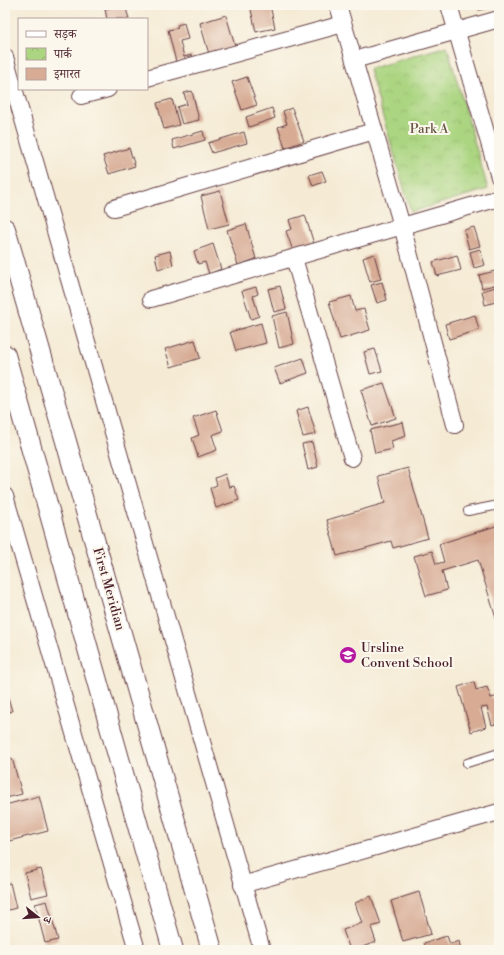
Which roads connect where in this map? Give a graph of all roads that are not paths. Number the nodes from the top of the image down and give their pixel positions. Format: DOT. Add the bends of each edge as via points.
graph roads {
  1 [pos="338,5"];
  2 [pos="449,5"];
  3 [pos="499,19"];
  4 [pos="343,24"];
  5 [pos="457,32"];
  6 [pos="5,57"];
  7 [pos="354,60"];
  8 [pos="148,78"];
  9 [pos="104,90"];
  10 [pos="81,96"];
  11 [pos="374,131"];
  12 [pos="493,134"];
  13 [pos="499,178"];
  14 [pos="499,198"];
  15 [pos="114,208"];
  16 [pos="402,226"];
  17 [pos="5,229"];
  18 [pos="294,258"];
  19 [pos="151,299"];
  20 [pos="5,355"];
  21 [pos="455,425"];
  22 [pos="352,458"];
  23 [pos="6,500"];
  24 [pos="499,505"];
  25 [pos="468,511"];
  26 [pos="499,753"];
  27 [pos="467,763"];
  28 [pos="499,812"];
  29 [pos="242,885"];
  30 [pos="137,950"];
  31 [pos="173,950"];
  32 [pos="212,950"];
  33 [pos="262,950"];
  1 -- 4 [label="street"];
  2 -- 5 [label="street"];
  3 -- 5 [label="street"];
  4 -- 7 [label="street"];
  4 -- 8 [label="street"];
  5 -- 7 [label="street"];
  5 -- 12 [label="street"];
  6 -- 29 [label="street"];
  7 -- 11 [label="street"];
  9 -- 10 [label="street"];
  11 -- 15 [label="street"];
  11 -- 16 [label="street"];
  12 -- 13 [label="street"];
  14 -- 16 [label="street"];
  16 -- 18 [label="street"];
  16 -- 21 [label="street"];
  17 -- 32 [label="street, First Meridian"];
  18 -- 19 [label="street"];
  18 -- 22 [label="street"];
  20 -- 31 [label="street"];
  23 -- 30 [label="street"];
  24 -- 25 [label="lane"];
  26 -- 27 [label="lane"];
  28 -- 29 [label="street"];
  29 -- 33 [label="street"];
}
